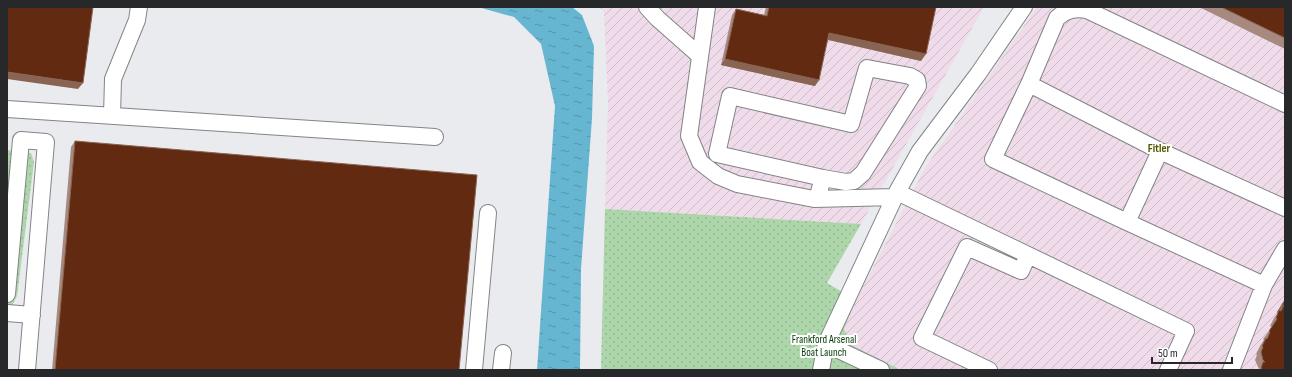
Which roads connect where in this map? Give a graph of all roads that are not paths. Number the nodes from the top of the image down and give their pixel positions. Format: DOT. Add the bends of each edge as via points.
graph roads {
  1 [pos="139,7"];
  2 [pos="647,7"];
  3 [pos="707,7"];
  4 [pos="1024,7"];
  5 [pos="700,56"];
  6 [pos="1029,84"];
  7 [pos="1285,104"];
  8 [pos="7,109"];
  9 [pos="112,116"];
  10 [pos="435,137"];
  11 [pos="1160,151"];
  12 [pos="823,178"];
  13 [pos="896,195"];
  14 [pos="817,199"];
  15 [pos="11,203"];
  16 [pos="41,205"];
  17 [pos="1285,208"];
  18 [pos="488,213"];
  19 [pos="1127,222"];
  20 [pos="1285,249"];
  21 [pos="1028,255"];
  22 [pos="1264,285"];
  23 [pos="7,294"];
  24 [pos="7,313"];
  25 [pos="32,315"];
  26 [pos="826,344"];
  27 [pos="503,353"];
  28 [pos="27,370"];
  29 [pos="474,370"];
  30 [pos="501,370"];
  31 [pos="821,370"];
  32 [pos="881,370"];
  33 [pos="989,370"];
  34 [pos="1168,370"];
  35 [pos="1231,370"];
  1 -- 9 [label="lane" via="137,20 113,79"];
  2 -- 5 [label="lane"];
  3 -- 5 [label="lane"];
  4 -- 13 [label="lane" via="920,151"];
  5 -- 14 [label="lane" via="689,136 700,162 718,176 737,184"];
  6 -- 7 [label="lane" via="1056,18 1070,9 1079,9 1087,10"];
  6 -- 11 [label="lane"];
  6 -- 19 [label="lane" via="993,159"];
  8 -- 9 [label="lane"];
  9 -- 10 [label="lane"];
  11 -- 17 [label="lane"];
  11 -- 19 [label="lane"];
  12 -- 12 [label="lane" via="846,182 854,181 863,173 918,86 917,80 910,76 867,68 851,124 730,96 718,154"];
  12 -- 14 [label="lane"];
  13 -- 14 [label="lane"];
  13 -- 21 [label="lane"];
  13 -- 26 [label="lane"];
  15 -- 16 [label="lane"];
  15 -- 16 [label="lane" via="21,140 46,142"];
  15 -- 23 [label="lane"];
  16 -- 25 [label="lane"];
  18 -- 29 [label="lane"];
  19 -- 22 [label="lane"];
  20 -- 22 [label="lane"];
  21 -- 33 [label="lane" via="1021,272 968,247 922,338"];
  21 -- 34 [label="lane" via="1186,331"];
  22 -- 35 [label="lane"];
  24 -- 25 [label="lane"];
  25 -- 28 [label="lane"];
  26 -- 31 [label="lane"];
  26 -- 32 [label="lane"];
  27 -- 30 [label="lane"];
}
